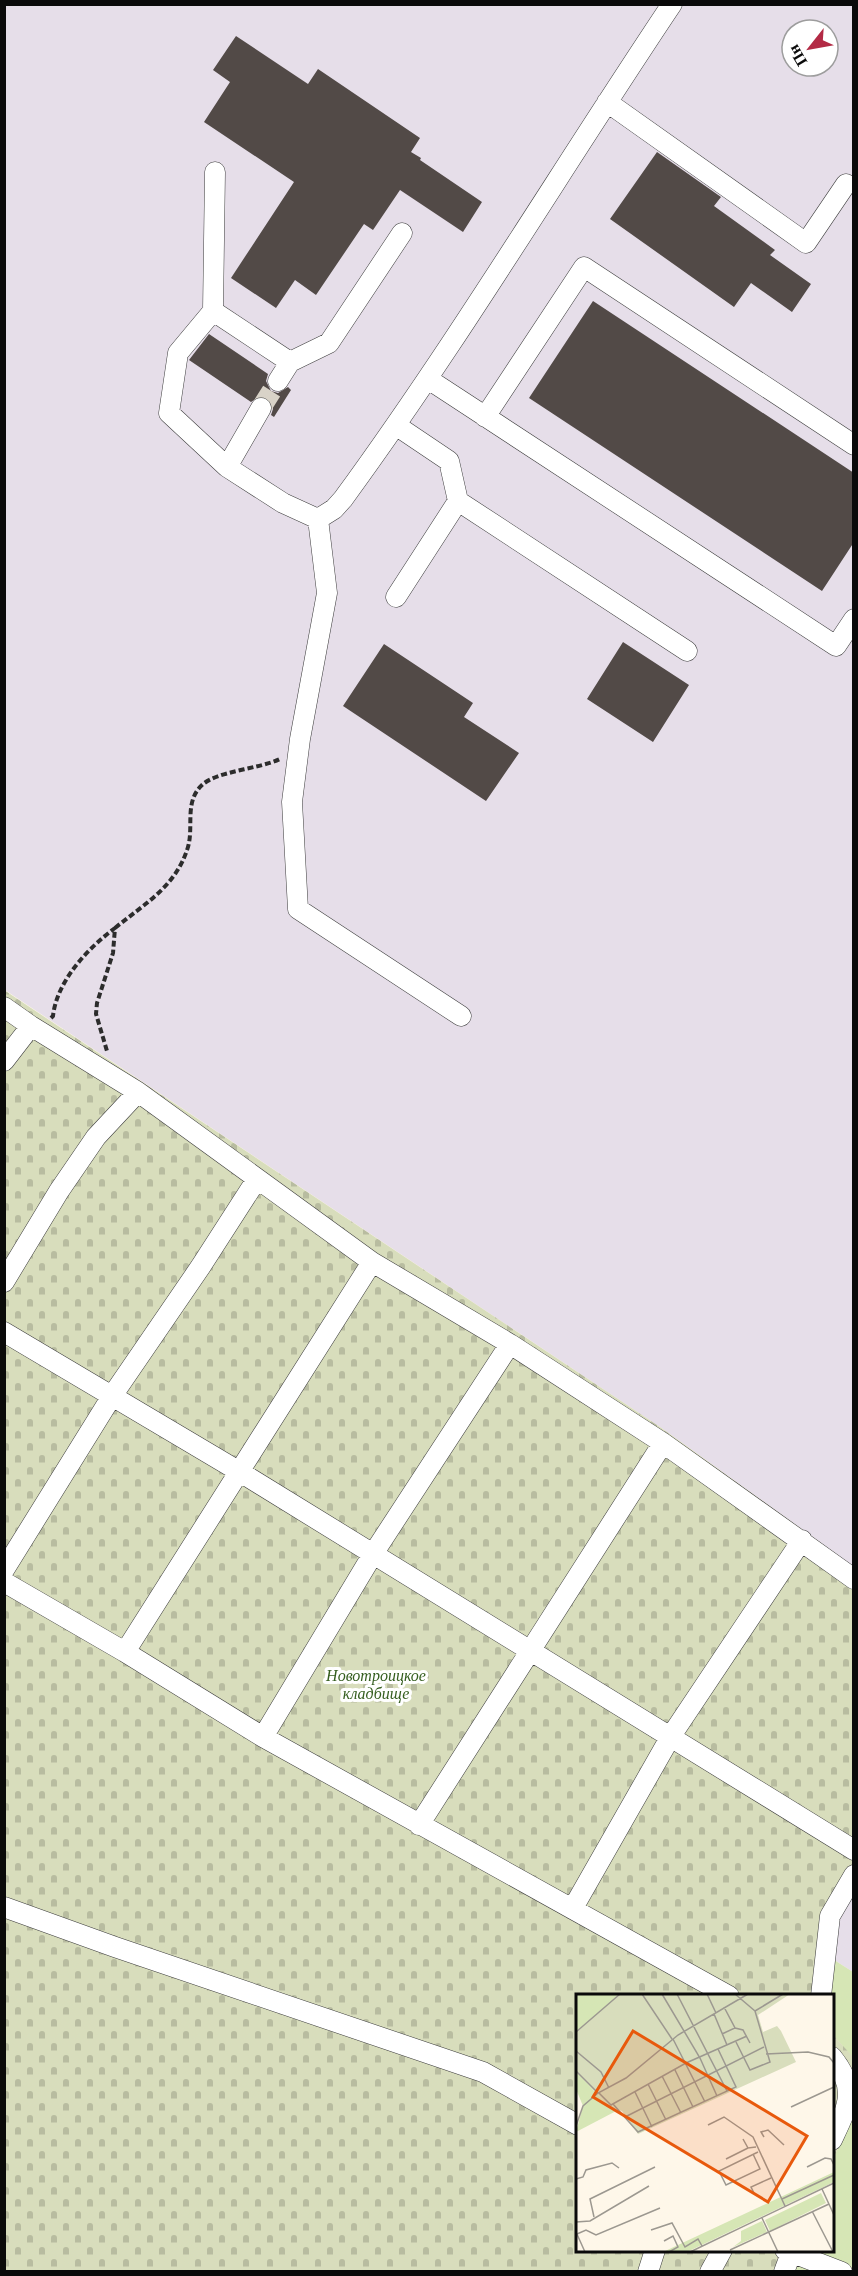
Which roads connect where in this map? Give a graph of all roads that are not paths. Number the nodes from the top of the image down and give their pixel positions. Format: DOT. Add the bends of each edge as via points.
graph roads {
  1 [pos="672,4"];
  2 [pos="607,102"];
  3 [pos="215,172"];
  4 [pos="846,184"];
  5 [pos="402,233"];
  6 [pos="213,311"];
  7 [pos="290,362"];
  8 [pos="428,379"];
  9 [pos="278,381"];
  10 [pos="261,408"];
  11 [pos="485,417"];
  12 [pos="397,426"];
  13 [pos="854,445"];
  14 [pos="227,467"];
  15 [pos="458,501"];
  16 [pos="318,519"];
  17 [pos="396,597"];
  18 [pos="854,619"];
  19 [pos="687,651"];
  20 [pos="4,1007"];
  21 [pos="461,1016"];
  22 [pos="31,1026"];
  23 [pos="4,1061"];
  24 [pos="138,1092"];
  25 [pos="257,1179"];
  26 [pos="372,1262"];
  27 [pos="4,1282"];
  28 [pos="4,1332"];
  29 [pos="510,1344"];
  30 [pos="112,1396"];
  31 [pos="663,1443"];
  32 [pos="240,1472"];
  33 [pos="802,1540"];
  34 [pos="373,1554"];
  35 [pos="4,1570"];
  36 [pos="854,1579"];
  37 [pos="4,1582"];
  38 [pos="125,1652"];
  39 [pos="529,1652"];
  40 [pos="671,1736"];
  41 [pos="263,1737"];
  42 [pos="419,1825"];
  43 [pos="854,1850"];
  44 [pos="854,1875"];
  45 [pos="4,1907"];
  46 [pos="573,1908"];
  47 [pos="727,1994"];
  48 [pos="821,1994"];
  49 [pos="834,2059"];
  50 [pos="576,2124"];
  51 [pos="834,2135"];
  52 [pos="654,2252"];
  53 [pos="721,2252"];
  54 [pos="787,2258"];
  55 [pos="648,2271"];
  56 [pos="710,2271"];
  57 [pos="842,2271"];
  1 -- 2 [label="street"];
  2 -- 4 [label="street" via="806,243"];
  2 -- 8 [label="street"];
  3 -- 6 [label="street"];
  5 -- 7 [label="street" via="330,343"];
  6 -- 7 [label="street"];
  6 -- 14 [label="street" via="178,353 169,413"];
  7 -- 9 [label="street"];
  8 -- 11 [label="street"];
  8 -- 12 [label="street"];
  10 -- 14 [label="street"];
  11 -- 13 [label="street" via="584,267"];
  11 -- 18 [label="street" via="836,646"];
  12 -- 15 [label="street" via="449,461"];
  12 -- 16 [label="street" via="344,499"];
  14 -- 16 [label="street" via="283,503"];
  15 -- 17 [label="street"];
  15 -- 19 [label="street"];
  16 -- 21 [label="street" via="327,593 292,802 298,909"];
  20 -- 22 [label="street"];
  22 -- 23 [label="street"];
  22 -- 24 [label="street"];
  24 -- 25 [label="street"];
  24 -- 27 [label="street" via="96,1137"];
  25 -- 26 [label="street"];
  25 -- 30 [label="street"];
  26 -- 29 [label="street"];
  26 -- 32 [label="street"];
  28 -- 30 [label="street"];
  29 -- 31 [label="street"];
  29 -- 34 [label="street"];
  30 -- 32 [label="street"];
  30 -- 35 [label="street"];
  31 -- 33 [label="street"];
  31 -- 39 [label="street"];
  32 -- 34 [label="street"];
  32 -- 38 [label="street"];
  33 -- 36 [label="street"];
  33 -- 40 [label="street"];
  34 -- 39 [label="street"];
  34 -- 41 [label="street"];
  37 -- 38 [label="street"];
  38 -- 41 [label="street"];
  39 -- 40 [label="street"];
  39 -- 42 [label="street"];
  40 -- 43 [label="street"];
  40 -- 46 [label="street"];
  41 -- 42 [label="street"];
  42 -- 46 [label="street"];
  44 -- 48 [label="street" via="830,1916"];
  45 -- 50 [label="street" via="483,2072"];
  46 -- 47 [label="street"];
  49 -- 51 [label="street" via="849,2085 847,2108"];
  52 -- 55 [label="street"];
  53 -- 56 [label="street"];
  54 -- 57 [label="street"];
}
